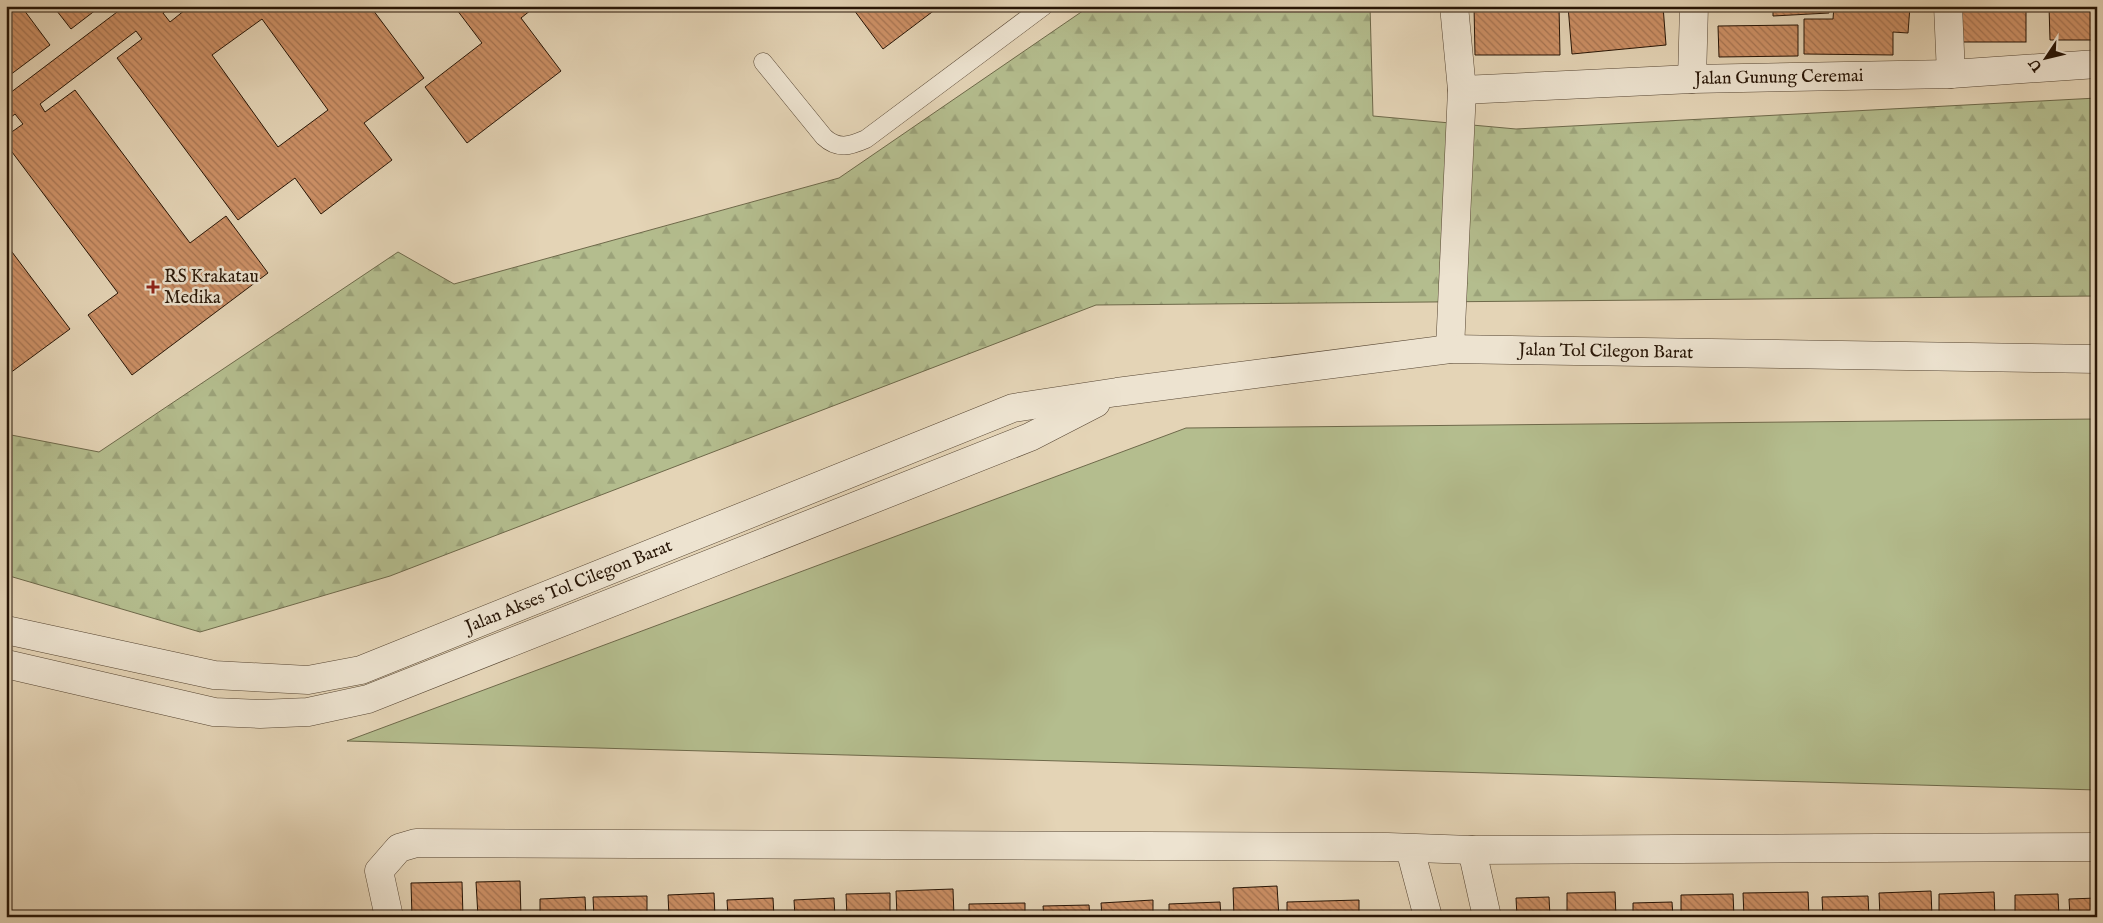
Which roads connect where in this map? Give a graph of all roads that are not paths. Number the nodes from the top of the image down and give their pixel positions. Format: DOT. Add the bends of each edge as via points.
graph roads {
  1 [pos="1044,6"];
  2 [pos="1454,6"];
  3 [pos="1694,6"];
  4 [pos="1948,6"];
  5 [pos="763,62"];
  6 [pos="2097,64"];
  7 [pos="1951,74"];
  8 [pos="1692,80"];
  9 [pos="1462,90"];
  10 [pos="1450,349"];
  11 [pos="2097,359"];
  12 [pos="1117,392"];
  13 [pos="6,630"];
  14 [pos="6,664"];
  15 [pos="2097,847"];
  16 [pos="1410,849"];
  17 [pos="1472,850"];
  18 [pos="389,917"];
  19 [pos="1428,917"];
  20 [pos="1487,917"];
  1 -- 5 [label="lane" via="866,138 852,145 840,147 831,144"];
  2 -- 9 [label="street"];
  3 -- 8 [label="street"];
  4 -- 7 [label="street"];
  6 -- 7 [label="street, Jalan Gunung Ceremai"];
  7 -- 8 [label="street, Jalan Gunung Ceremai"];
  8 -- 9 [label="street, Jalan Gunung Ceremai"];
  9 -- 10 [label="street"];
  10 -- 11 [label="street, Jalan Tol Cilegon Barat"];
  10 -- 12 [label="street, Jalan Tol Cilegon Barat"];
  12 -- 13 [label="street, Jalan Akses Tol Cilegon Barat" via="1013,408 361,670 308,680 214,675"];
  12 -- 14 [label="street" via="1030,437 368,699 308,712 214,712"];
  15 -- 17 [label="street"];
  16 -- 17 [label="street"];
  16 -- 18 [label="street" via="416,843 399,848 379,871"];
  16 -- 19 [label="street"];
  17 -- 20 [label="street"];
}
